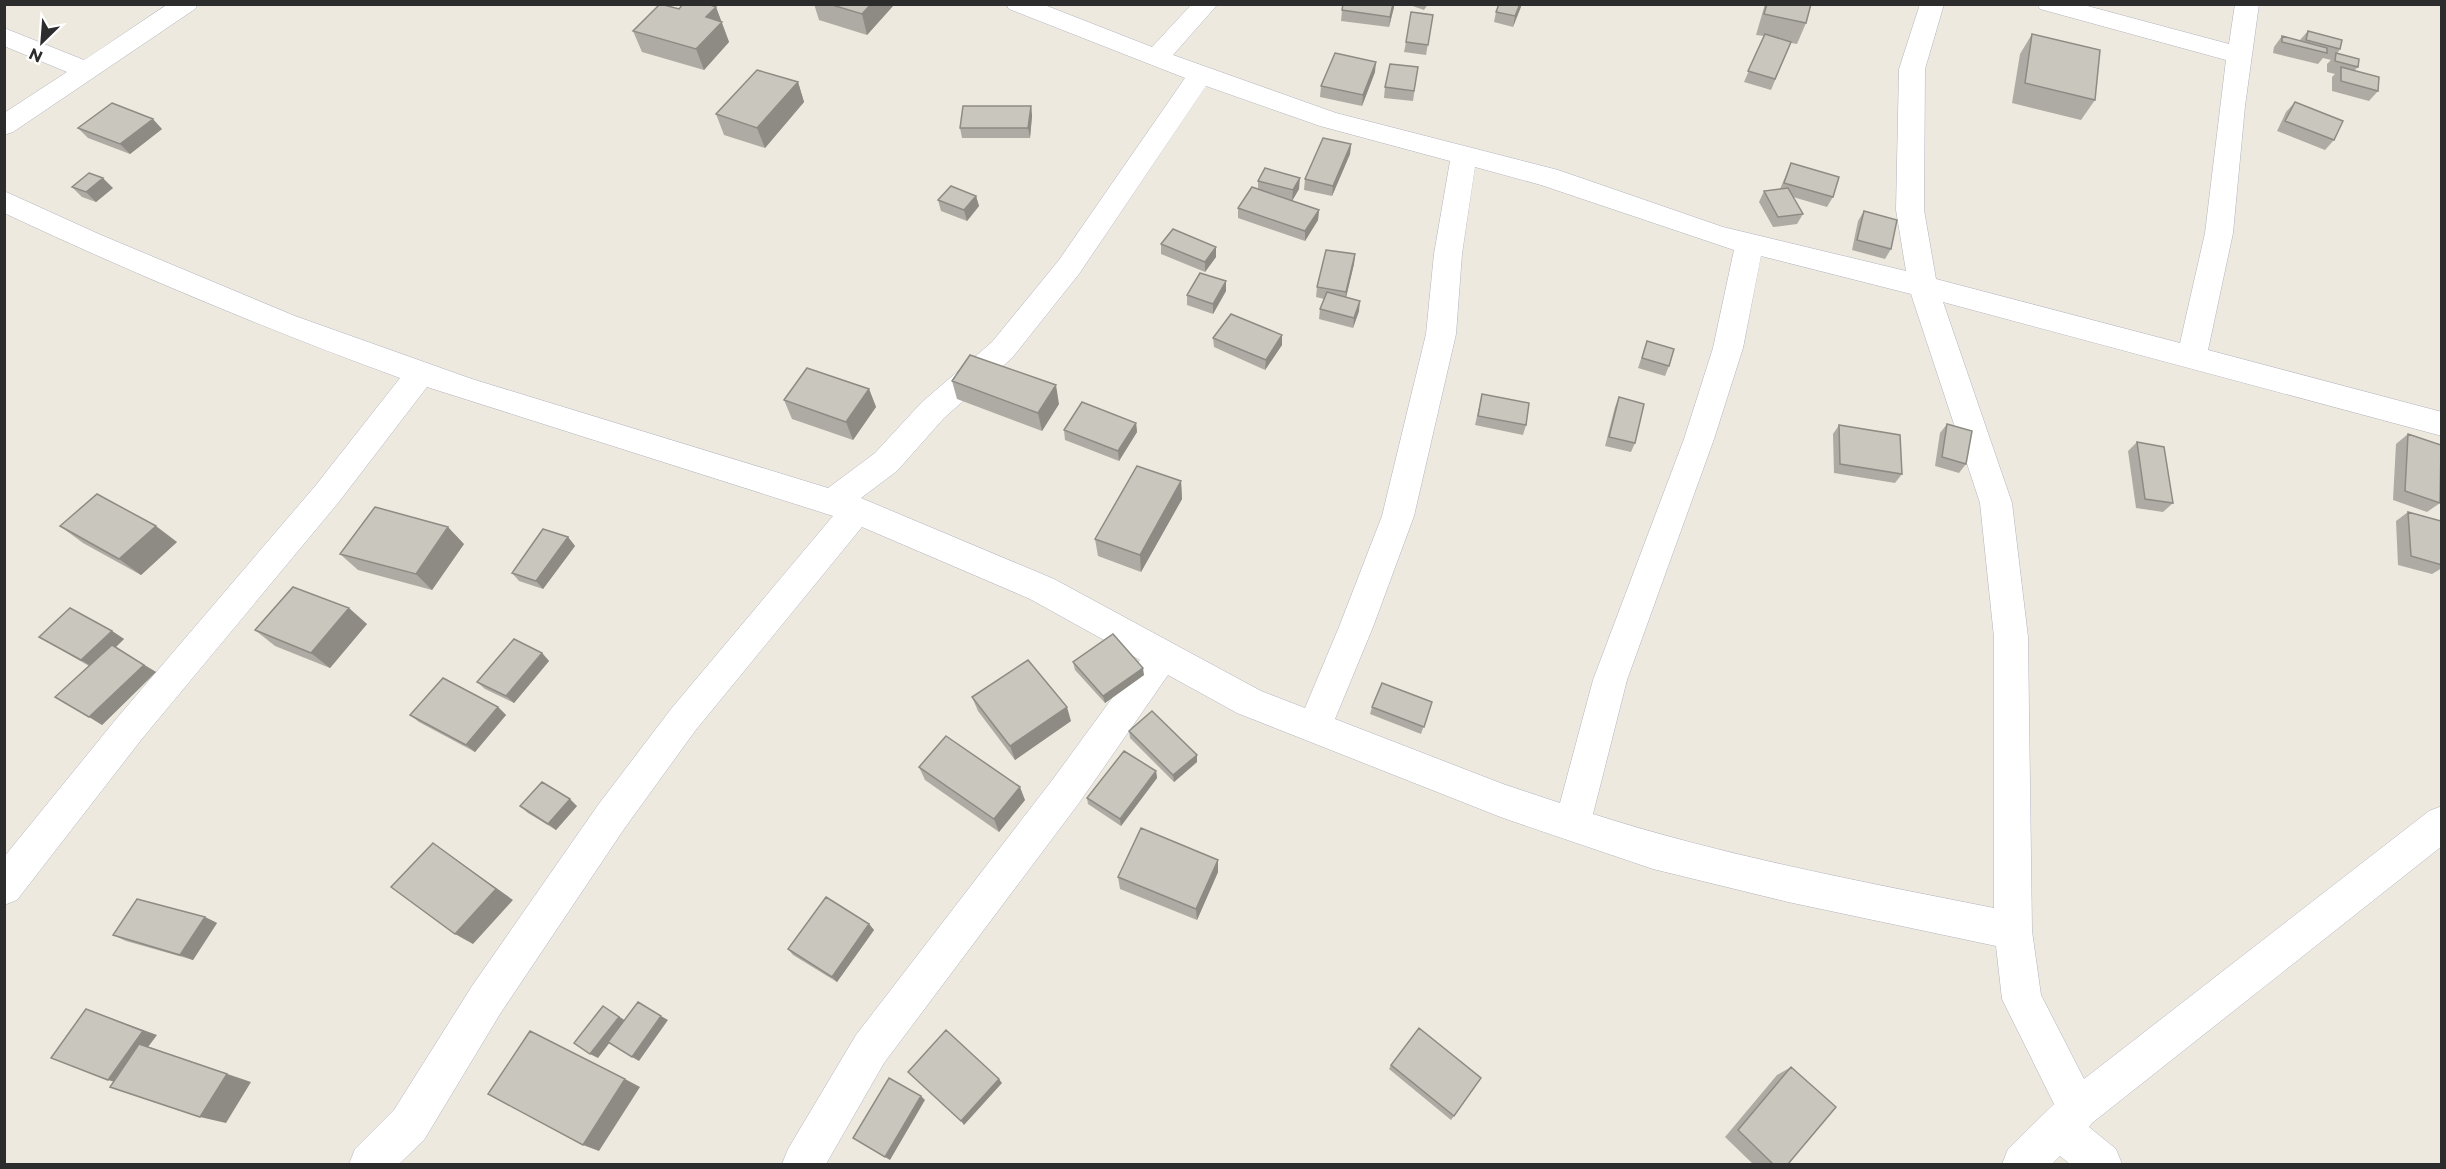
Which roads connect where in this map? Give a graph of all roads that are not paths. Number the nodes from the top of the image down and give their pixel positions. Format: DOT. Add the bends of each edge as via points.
graph roads {
  1 [pos="186,4"];
  2 [pos="1018,4"];
  3 [pos="1206,4"];
  4 [pos="1932,4"];
  5 [pos="2049,4"];
  6 [pos="2247,4"];
  7 [pos="4,36"];
  8 [pos="2238,55"];
  9 [pos="1156,58"];
  10 [pos="87,71"];
  11 [pos="1200,75"];
  12 [pos="4,126"];
  13 [pos="1464,155"];
  14 [pos="4,201"];
  15 [pos="1749,244"];
  16 [pos="1923,286"];
  17 [pos="2191,358"];
  18 [pos="421,373"];
  19 [pos="2442,424"];
  20 [pos="845,506"];
  21 [pos="1163,655"];
  22 [pos="1314,727"];
  23 [pos="1572,824"];
  24 [pos="2442,824"];
  25 [pos="4,887"];
  26 [pos="2013,931"];
  27 [pos="2069,1119"];
  28 [pos="370,1164"];
  29 [pos="803,1164"];
  30 [pos="2023,1164"];
  31 [pos="2101,1164"];
  1 -- 10 [label="street"];
  2 -- 9 [label="street"];
  3 -- 9 [label="street"];
  4 -- 16 [label="street" via="1912,69 1910,210"];
  5 -- 8 [label="street"];
  6 -- 8 [label="street"];
  7 -- 10 [label="street"];
  8 -- 17 [label="street" via="2219,233"];
  9 -- 11 [label="street"];
  10 -- 12 [label="street"];
  11 -- 13 [label="street" via="1329,120"];
  11 -- 20 [label="street" via="1068,267 1002,350 933,410"];
  13 -- 15 [label="street" via="1548,177"];
  13 -- 22 [label="street" via="1448,254 1442,334 1398,516"];
  14 -- 18 [label="street" via="285,324"];
  15 -- 16 [label="street"];
  15 -- 23 [label="street" via="1728,348 1699,439 1610,680"];
  16 -- 17 [label="street"];
  16 -- 26 [label="street" via="1996,502 2011,637"];
  17 -- 19 [label="street"];
  18 -- 20 [label="street"];
  18 -- 25 [label="street" via="327,494 129,729"];
  20 -- 21 [label="street" via="1042,589"];
  20 -- 28 [label="street" via="611,817 486,1000 409,1125"];
  21 -- 22 [label="street" via="1249,702"];
  21 -- 29 [label="street" via="870,1049"];
  22 -- 23 [label="street"];
  23 -- 26 [label="street" via="1653,851 1788,884"];
  24 -- 27 [label="street"];
  26 -- 27 [label="street" via="2022,999"];
  27 -- 30 [label="street"];
  27 -- 31 [label="street"];
}
